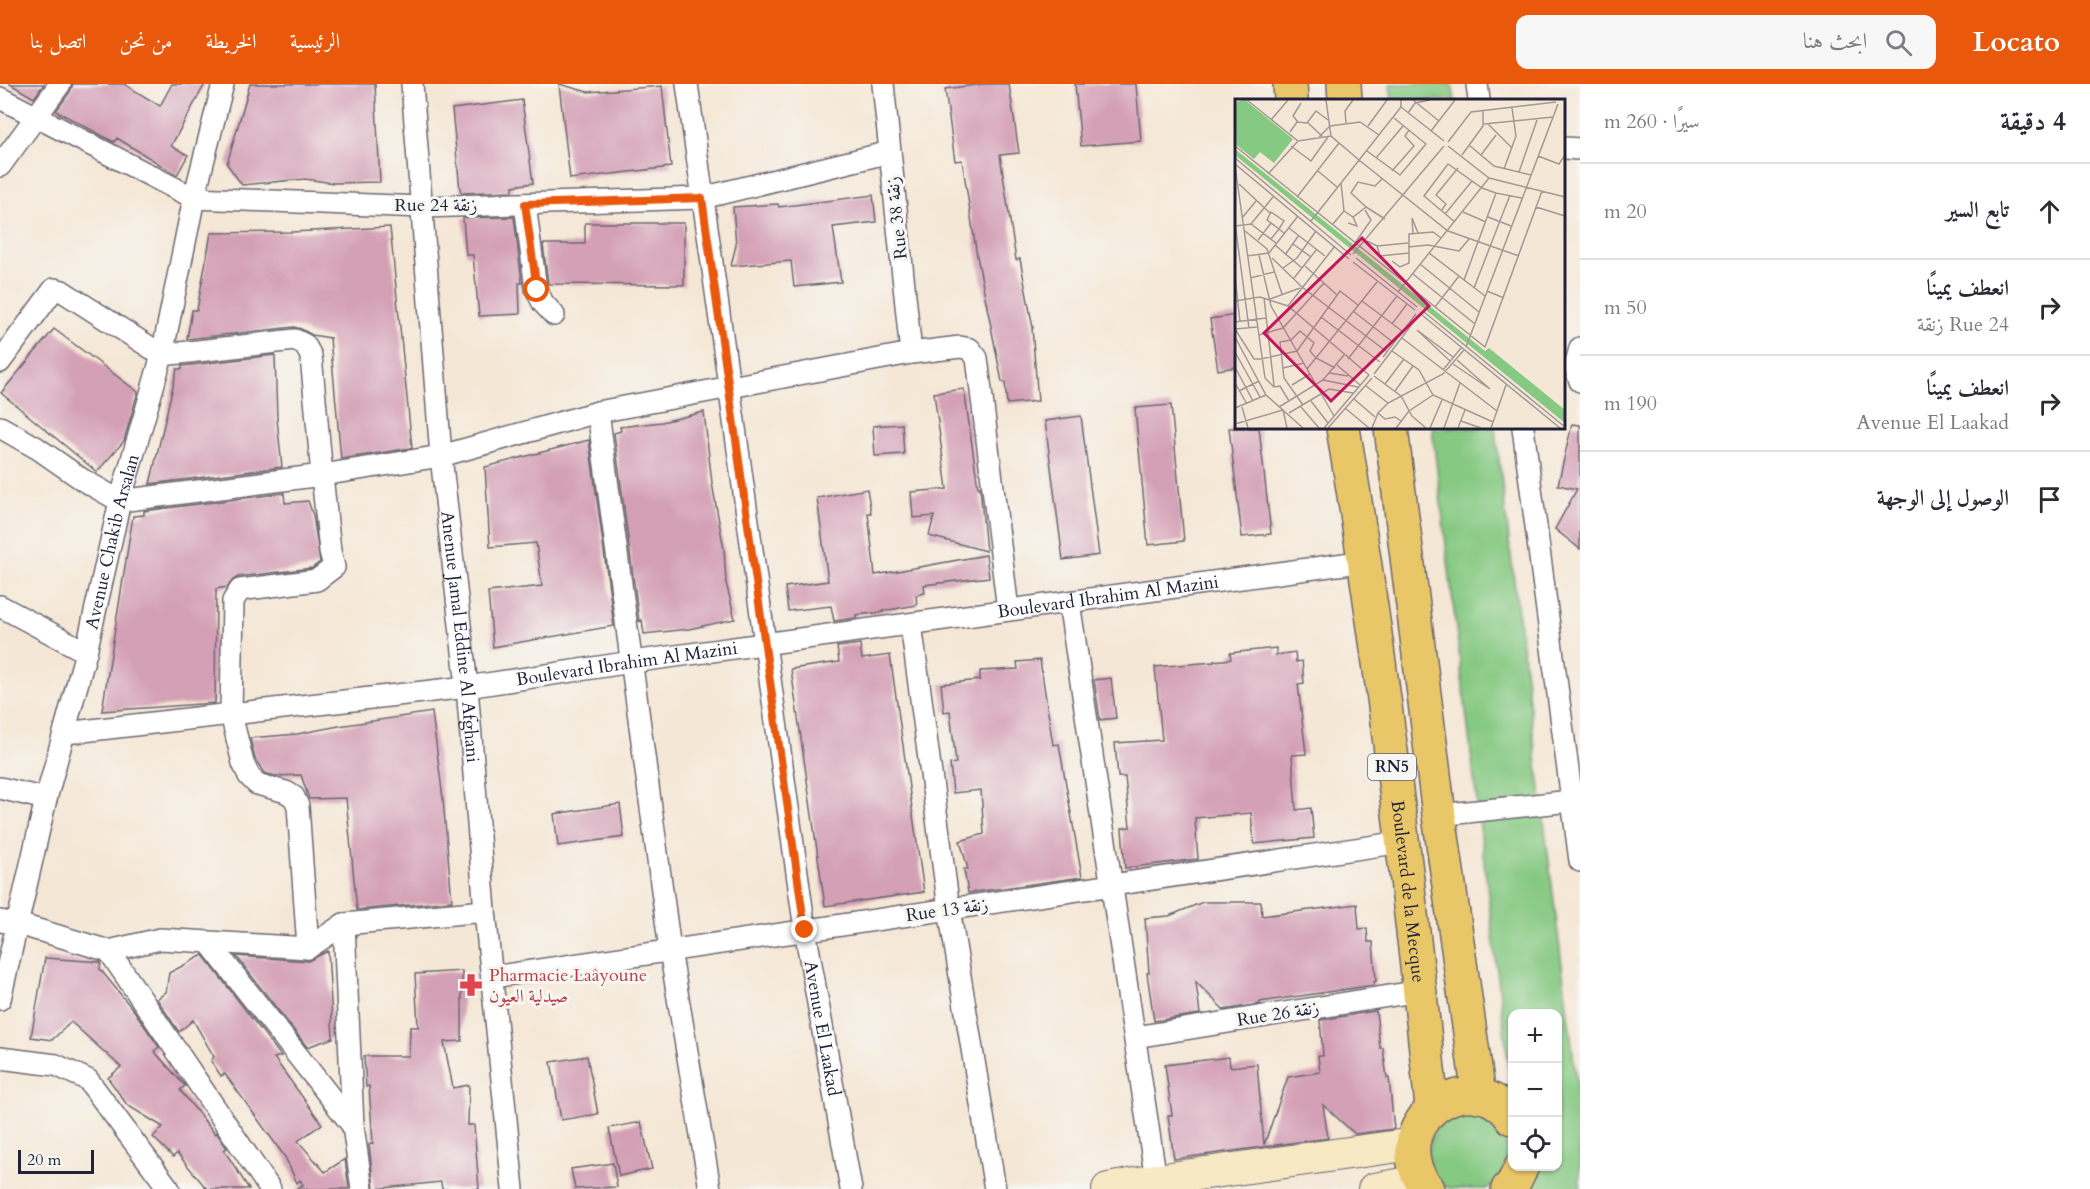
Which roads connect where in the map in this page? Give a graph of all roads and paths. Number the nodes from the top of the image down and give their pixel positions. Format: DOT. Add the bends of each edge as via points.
graph roads {
  1 [pos="60,84"];
  2 [pos="223,84"];
  3 [pos="412,84"];
  4 [pos="687,84"];
  5 [pos="883,84"];
  6 [pos="1290,84"];
  7 [pos="1344,84"];
  8 [pos="1477,84"];
  9 [pos="0,98"];
  10 [pos="1291,99"];
  11 [pos="1345,99"];
  12 [pos="1479,99"];
  13 [pos="36,118"];
  14 [pos="1565,148"];
  15 [pos="1580,149"];
  16 [pos="890,152"];
  17 [pos="0,166"];
  18 [pos="194,198"];
  19 [pos="702,198"];
  20 [pos="525,204"];
  21 [pos="422,207"];
  22 [pos="554,315"];
  23 [pos="1580,348"];
  24 [pos="911,353"];
  25 [pos="162,355"];
  26 [pos="0,362"];
  27 [pos="1580,381"];
  28 [pos="729,388"];
  29 [pos="597,412"];
  30 [pos="0,428"];
  31 [pos="1343,429"];
  32 [pos="1391,429"];
  33 [pos="1523,429"];
  34 [pos="441,456"];
  35 [pos="322,475"];
  36 [pos="120,501"];
  37 [pos="1366,561"];
  38 [pos="1069,602"];
  39 [pos="0,606"];
  40 [pos="1008,610"];
  41 [pos="911,624"];
  42 [pos="765,644"];
  43 [pos="86,652"];
  44 [pos="632,662"];
  45 [pos="467,687"];
  46 [pos="231,714"];
  47 [pos="65,733"];
  48 [pos="0,788"];
  49 [pos="46,799"];
  50 [pos="1576,800"];
  51 [pos="1439,815"];
  52 [pos="1402,842"];
  53 [pos="1580,861"];
  54 [pos="1112,885"];
  55 [pos="949,909"];
  56 [pos="485,911"];
  57 [pos="9,922"];
  58 [pos="344,924"];
  59 [pos="805,930"];
  60 [pos="210,944"];
  61 [pos="308,948"];
  62 [pos="670,950"];
  63 [pos="109,951"];
  64 [pos="492,977"];
  65 [pos="1420,991"];
  66 [pos="0,999"];
  67 [pos="1136,1037"];
  68 [pos="0,1058"];
  69 [pos="1479,1096"];
  70 [pos="1432,1108"];
  71 [pos="1511,1117"];
  72 [pos="353,1126"];
  73 [pos="1413,1144"];
  74 [pos="1520,1171"];
  75 [pos="1156,1180"];
  76 [pos="1424,1185"];
  77 [pos="169,1189"];
  78 [pos="270,1189"];
  79 [pos="362,1189"];
  80 [pos="513,1189"];
  81 [pos="710,1189"];
  82 [pos="851,1189"];
  83 [pos="995,1189"];
  84 [pos="1108,1189"];
  85 [pos="1374,1189"];
  86 [pos="1508,1189"];
  1 -- 13 [label="street"];
  2 -- 18 [label="street, Avenue Chakib Arsalan"];
  3 -- 21 [label="street, Anenue Jamal Eddine Al Afghani"];
  4 -- 19 [label="street, Avenue El Laakad"];
  5 -- 16 [label="street, Rue 38 زنقة"];
  6 -- 10 [label="main road"];
  7 -- 11 [label="main road"];
  8 -- 12 [label="street"];
  9 -- 13 [label="street, Rue 24 زنقة"];
  13 -- 17 [label="street"];
  13 -- 18 [label="street, Rue 24 زنقة"];
  14 -- 15 [label="street"];
  16 -- 19 [label="street, Rue 24 زنقة"];
  16 -- 24 [label="street, Rue 38 زنقة"];
  18 -- 21 [label="street, Rue 24 زنقة"];
  18 -- 25 [label="street, Avenue Chakib Arsalan"];
  19 -- 20 [label="street, Rue 24 زنقة"];
  19 -- 28 [label="street, Avenue El Laakad"];
  20 -- 21 [label="street, Rue 24 زنقة"];
  20 -- 22 [label="street" via="537,290"];
  21 -- 34 [label="street, Anenue Jamal Eddine Al Afghani"];
  23 -- 27 [label="street" via="1575,367"];
  24 -- 28 [label="street"];
  24 -- 40 [label="street" via="960,347 970,349 977,358"];
  25 -- 26 [label="street" via="54,289"];
  25 -- 35 [label="street" via="295,340 305,345 311,356"];
  25 -- 36 [label="street, Avenue Chakib Arsalan"];
  28 -- 29 [label="street"];
  28 -- 42 [label="street, Avenue El Laakad"];
  29 -- 34 [label="street"];
  29 -- 44 [label="street"];
  30 -- 36 [label="street"];
  31 -- 37 [label="main road, Boulevard de la Mecque / RN5"];
  32 -- 51 [label="main road, RN5"];
  33 -- 50 [label="street"];
  34 -- 35 [label="street"];
  34 -- 45 [label="street, Anenue Jamal Eddine Al Afghani"];
  35 -- 36 [label="street"];
  35 -- 46 [label="street" via="334,567 317,580 240,590 233,601"];
  36 -- 43 [label="street, Avenue Chakib Arsalan"];
  37 -- 38 [label="street, Boulevard Ibrahim Al Mazini"];
  37 -- 52 [label="main road, Boulevard de la Mecque / RN5"];
  38 -- 40 [label="street, Boulevard Ibrahim Al Mazini"];
  38 -- 54 [label="street"];
  39 -- 43 [label="street"];
  40 -- 41 [label="street, Boulevard Ibrahim Al Mazini"];
  41 -- 42 [label="street, Boulevard Ibrahim Al Mazini"];
  41 -- 55 [label="street"];
  42 -- 44 [label="street, Boulevard Ibrahim Al Mazini"];
  42 -- 59 [label="street, Avenue El Laakad"];
  43 -- 47 [label="street, Avenue Chakib Arsalan"];
  44 -- 45 [label="street, Boulevard Ibrahim Al Mazini"];
  44 -- 62 [label="street"];
  45 -- 46 [label="street, Boulevard Ibrahim Al Mazini"];
  45 -- 56 [label="street, Anenue Jamal Eddine Al Afghani"];
  46 -- 47 [label="street, Boulevard Ibrahim Al Mazini"];
  46 -- 61 [label="street" via="249,776 257,784 286,792 298,806"];
  47 -- 49 [label="street, Avenue Chakib Arsalan"];
  48 -- 49 [label="street"];
  49 -- 57 [label="street, Avenue Chakib Arsalan"];
  50 -- 51 [label="street"];
  50 -- 53 [label="street"];
  51 -- 69 [label="main road, RN5"];
  52 -- 54 [label="street, Rue 13 زنقة"];
  52 -- 65 [label="main road, Boulevard de la Mecque / RN5"];
  54 -- 55 [label="street, Rue 13 زنقة"];
  54 -- 67 [label="street"];
  55 -- 59 [label="street, Rue 13 زنقة"];
  55 -- 83 [label="street"];
  56 -- 58 [label="street"];
  56 -- 64 [label="street, Anenue Jamal Eddine Al Afghani"];
  57 -- 63 [label="street"];
  57 -- 66 [label="street, Avenue Chakib Arsalan"];
  58 -- 61 [label="street"];
  58 -- 72 [label="street"];
  59 -- 62 [label="street, Rue 13 زنقة"];
  59 -- 82 [label="street, Avenue El Laakad"];
  60 -- 61 [label="street"];
  60 -- 63 [label="street" via="160,939"];
  60 -- 72 [label="street"];
  62 -- 64 [label="street, Rue 13 زنقة"];
  62 -- 81 [label="street"];
  63 -- 78 [label="street"];
  64 -- 80 [label="street, Anenue Jamal Eddine Al Afghani"];
  65 -- 67 [label="street, Rue 26 زنقة"];
  65 -- 70 [label="main road, Boulevard de la Mecque / RN5"];
  67 -- 75 [label="street"];
  68 -- 77 [label="street" via="56,1065 88,1080"];
  69 -- 70 [label="main road" via="1446,1099"];
  69 -- 71 [label="main road" via="1497,1103"];
  70 -- 73 [label="main road" via="1416,1130"];
  72 -- 79 [label="street"];
  73 -- 75 [label="main road"];
  73 -- 76 [label="main road" via="1414,1164"];
  74 -- 86 [label="main road"];
  75 -- 84 [label="main road"];
  76 -- 85 [label="main road"];
}
